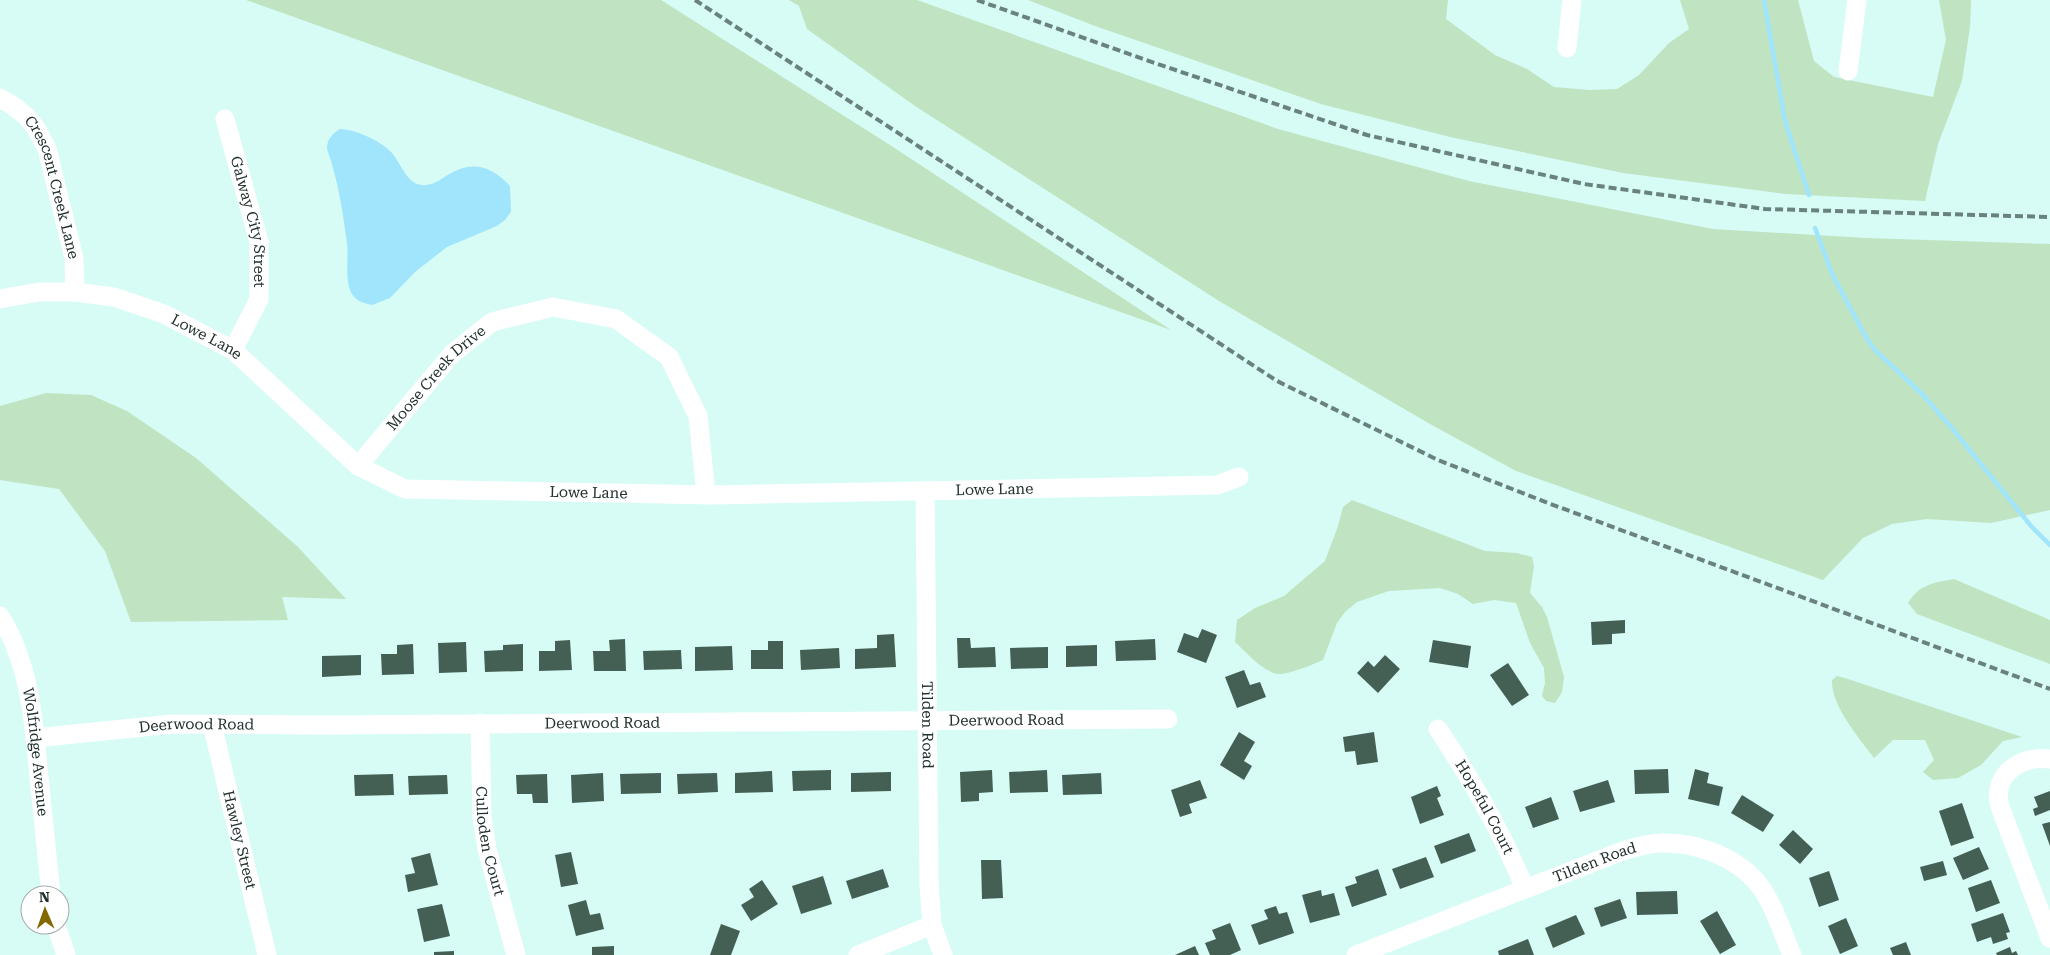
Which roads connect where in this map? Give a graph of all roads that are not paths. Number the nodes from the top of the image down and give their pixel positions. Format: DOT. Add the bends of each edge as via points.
graph roads {
  1 [pos="1572,0"];
  2 [pos="1857,0"];
  3 [pos="1567,48"];
  4 [pos="1848,71"];
  5 [pos="0,98"];
  6 [pos="225,119"];
  7 [pos="74,292"];
  8 [pos="0,299"];
  9 [pos="233,350"];
  10 [pos="358,466"];
  11 [pos="1239,477"];
  12 [pos="925,491"];
  13 [pos="706,495"];
  14 [pos="0,616"];
  15 [pos="927,719"];
  16 [pos="1168,719"];
  17 [pos="480,723"];
  18 [pos="212,724"];
  19 [pos="1438,729"];
  20 [pos="35,738"];
  21 [pos="2050,759"];
  22 [pos="50,885"];
  23 [pos="1525,889"];
  24 [pos="932,925"];
  25 [pos="59,935"];
  26 [pos="2050,938"];
  27 [pos="66,955"];
  28 [pos="267,955"];
  29 [pos="516,955"];
  30 [pos="858,955"];
  31 [pos="943,955"];
  32 [pos="1356,955"];
  33 [pos="1792,955"];
  1 -- 3 [label="street"];
  2 -- 4 [label="street"];
  5 -- 7 [label="street, Crescent Creek Lane" via="26,116 47,149 74,258"];
  6 -- 9 [label="street, Galway City Street" via="259,242 259,299"];
  7 -- 8 [label="street, Lowe Lane" via="39,292"];
  7 -- 9 [label="street, Lowe Lane" via="114,297 164,314"];
  9 -- 10 [label="street, Lowe Lane"];
  10 -- 13 [label="street, Lowe Lane" via="405,489"];
  10 -- 13 [label="street, Moose Creek Drive" via="452,354 492,322 552,307 616,319 669,357 698,416"];
  11 -- 12 [label="street, Lowe Lane" via="1217,485"];
  12 -- 13 [label="street, Lowe Lane"];
  12 -- 15 [label="street, Tilden Road"];
  14 -- 20 [label="street, Wolfridge Avenue" via="19,654"];
  15 -- 16 [label="street, Deerwood Road"];
  15 -- 17 [label="street, Deerwood Road"];
  15 -- 24 [label="street, Tilden Road"];
  17 -- 18 [label="street, Deerwood Road"];
  17 -- 29 [label="street, Culloden Court" via="482,817 487,849"];
  18 -- 20 [label="street, Deerwood Road" via="173,724"];
  18 -- 28 [label="street, Hawley Street"];
  19 -- 23 [label="street, Hopeful Court" via="1463,766 1500,834"];
  20 -- 22 [label="street, Wolfridge Avenue"];
  21 -- 26 [label="street" via="2029,759 2016,764 2002,782 1999,802"];
  23 -- 32 [label="street, Tilden Road"];
  23 -- 33 [label="street, Tilden Road" via="1634,848 1660,843 1702,848 1739,867 1763,891"];
  24 -- 30 [label="street"];
  24 -- 31 [label="street, Tilden Road"];
  25 -- 27 [label="street"];
}
